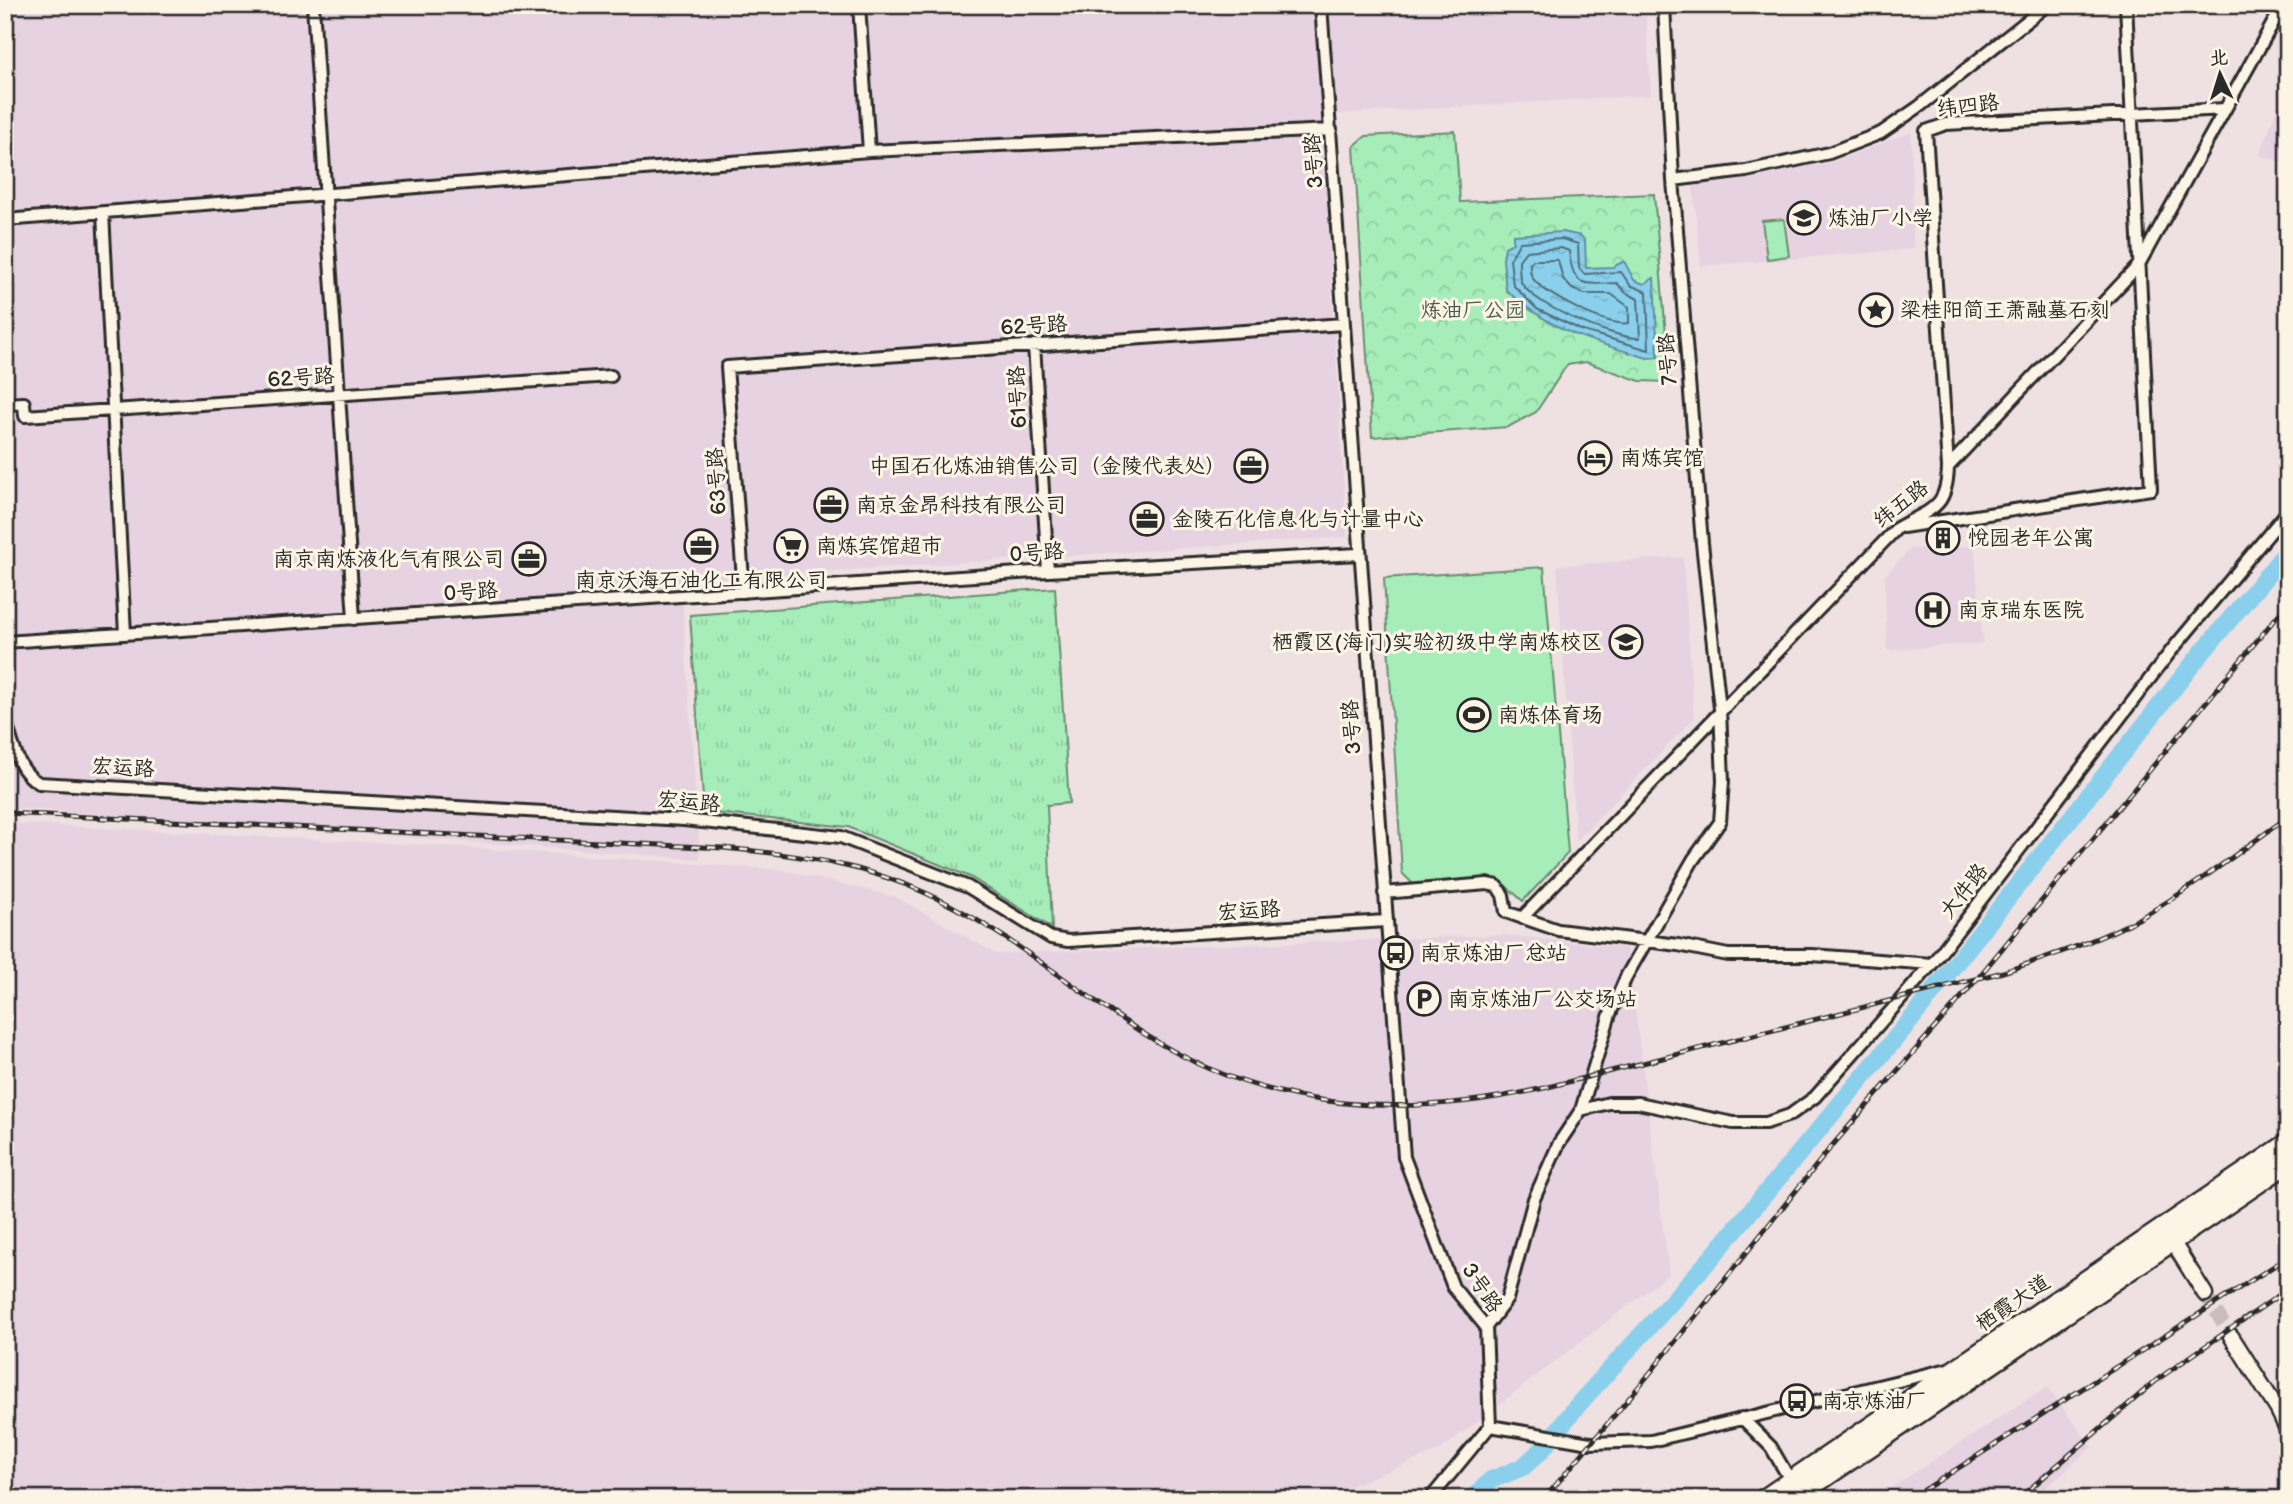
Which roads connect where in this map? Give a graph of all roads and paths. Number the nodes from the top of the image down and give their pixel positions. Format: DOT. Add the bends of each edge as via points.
graph roads {
  1 [pos="313,5"];
  2 [pos="859,5"];
  3 [pos="1321,5"];
  4 [pos="1664,5"];
  5 [pos="2047,5"];
  6 [pos="2126,5"];
  7 [pos="2283,5"];
  8 [pos="2225,109"];
  9 [pos="2131,113"];
  10 [pos="1331,130"];
  11 [pos="869,151"];
  12 [pos="1673,180"];
  13 [pos="327,195"];
  14 [pos="103,213"];
  15 [pos="5,220"];
  16 [pos="2137,266"];
  17 [pos="1343,324"];
  18 [pos="1034,345"];
  19 [pos="727,367"];
  20 [pos="611,376"];
  21 [pos="339,394"];
  22 [pos="5,404"];
  23 [pos="114,410"];
  24 [pos="1948,467"];
  25 [pos="2288,511"];
  26 [pos="1897,528"];
  27 [pos="1358,554"];
  28 [pos="1048,571"];
  29 [pos="744,592"];
  30 [pos="354,619"];
  31 [pos="125,634"];
  32 [pos="5,642"];
  33 [pos="1720,709"];
  34 [pos="5,719"];
  35 [pos="1384,893"];
  36 [pos="1522,918"];
  37 [pos="1386,921"];
  38 [pos="1644,940"];
  39 [pos="1932,964"];
  40 [pos="1581,1110"];
  41 [pos="2288,1143"];
  42 [pos="2288,1163"];
  43 [pos="2168,1235"];
  44 [pos="2205,1294"];
  45 [pos="1486,1327"];
  46 [pos="2231,1336"];
  47 [pos="1961,1366"];
  48 [pos="1742,1418"];
  49 [pos="1490,1426"];
  50 [pos="2288,1431"];
  51 [pos="1795,1491"];
  52 [pos="1430,1499"];
  53 [pos="1763,1499"];
  1 -- 13 [label="street"];
  2 -- 11 [label="street"];
  3 -- 10 [label="street, 3号路"];
  4 -- 12 [label="street, 7号路"];
  5 -- 12 [label="street" via="1881,133 1829,153 1746,171"];
  6 -- 9 [label="street"];
  7 -- 8 [label="street, 纬五路"];
  8 -- 9 [label="street, 纬四路"];
  8 -- 16 [label="street, 纬五路"];
  9 -- 16 [label="street"];
  9 -- 24 [label="street, 纬四路" via="1946,124 1926,131"];
  10 -- 11 [label="street"];
  10 -- 17 [label="street, 3号路"];
  11 -- 13 [label="street"];
  12 -- 33 [label="street, 7号路"];
  13 -- 14 [label="street"];
  13 -- 21 [label="street"];
  14 -- 15 [label="street"];
  14 -- 23 [label="street"];
  16 -- 24 [label="street, 纬五路"];
  16 -- 26 [label="street" via="2151,489"];
  17 -- 18 [label="street, 62号路"];
  17 -- 27 [label="street, 3号路"];
  18 -- 19 [label="street, 62号路"];
  18 -- 28 [label="street, 61号路"];
  19 -- 29 [label="street, 63号路"];
  20 -- 21 [label="street, 62号路"];
  21 -- 23 [label="street, 62号路"];
  21 -- 30 [label="street"];
  22 -- 23 [label="street, 62号路" via="24,403 25,416"];
  23 -- 31 [label="street"];
  24 -- 26 [label="street, 纬五路" via="1947,490 1938,505"];
  25 -- 39 [label="street, 大件路" via="2172,651"];
  26 -- 33 [label="street, 纬五路"];
  27 -- 28 [label="street, 0号路"];
  27 -- 35 [label="street, 3号路"];
  28 -- 29 [label="street, 0号路"];
  29 -- 30 [label="street, 0号路"];
  30 -- 31 [label="street, 0号路"];
  31 -- 32 [label="street, 0号路"];
  33 -- 36 [label="street, 纬五路"];
  33 -- 38 [label="street, 7号路" via="1720,822"];
  34 -- 37 [label="street, 宏运路" via="22,768 39,782 670,819 841,837 968,887 1051,938"];
  35 -- 36 [label="street" via="1487,884 1497,886 1506,912"];
  35 -- 37 [label="street, 3号路"];
  36 -- 38 [label="street" via="1558,930"];
  37 -- 45 [label="street, 3号路" via="1404,1157 1453,1287"];
  38 -- 39 [label="street" via="1728,955 1812,955"];
  38 -- 40 [label="street, 7号路" via="1610,1014"];
  39 -- 40 [label="street, 大件路" via="1815,1097 1790,1115 1766,1123 1733,1123 1638,1103 1609,1103"];
  40 -- 45 [label="street, 7号路" via="1559,1143 1534,1199 1507,1299"];
  41 -- 43 [label="main road, 栖霞大道"];
  42 -- 43 [label="main road, 栖霞大道"];
  43 -- 44 [label="street"];
  43 -- 47 [label="main road, 栖霞大道"];
  43 -- 51 [label="main road, 栖霞大道"];
  45 -- 49 [label="street, 3号路"];
  46 -- 50 [label="street"];
  47 -- 48 [label="street"];
  47 -- 51 [label="main road, 栖霞大道"];
  48 -- 49 [label="street" via="1651,1441 1590,1443"];
  48 -- 51 [label="street" via="1771,1447"];
  49 -- 52 [label="street"];
  51 -- 53 [label="main road, 栖霞大道"];
}
